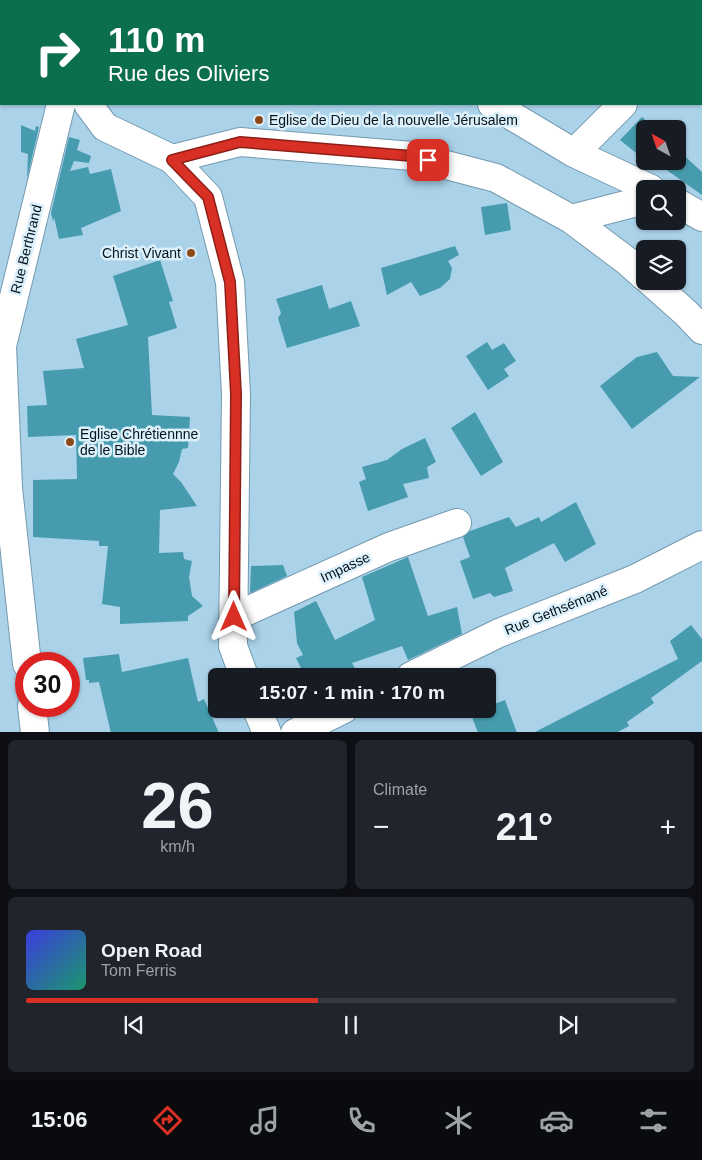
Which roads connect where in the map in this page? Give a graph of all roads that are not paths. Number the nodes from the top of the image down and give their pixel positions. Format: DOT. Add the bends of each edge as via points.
graph roads {
  1 [pos="61,105"];
  2 [pos="89,105"];
  3 [pos="494,105"];
  4 [pos="622,105"];
  5 [pos="574,153"];
  6 [pos="172,160"];
  7 [pos="636,182"];
  8 [pos="636,202"];
  9 [pos="686,208"];
  10 [pos="702,217"];
  11 [pos="571,219"];
  12 [pos="636,268"];
  13 [pos="660,290"];
  14 [pos="702,330"];
  15 [pos="1,347"];
  16 [pos="457,523"];
  17 [pos="702,545"];
  18 [pos="234,617"];
  19 [pos="26,652"];
  20 [pos="241,668"];
  21 [pos="427,668"];
  22 [pos="33,717"];
  23 [pos="261,718"];
  24 [pos="325,718"];
  25 [pos="35,732"];
  26 [pos="267,732"];
  27 [pos="295,732"];
  1 -- 15 [label="street, Rue Berthrand"];
  2 -- 6 [label="street" via="105,127"];
  3 -- 5 [label="street"];
  4 -- 5 [label="street"];
  5 -- 7 [label="street"];
  6 -- 11 [label="street" via="240,142 412,156 496,178"];
  6 -- 18 [label="street" via="208,197 230,282 236,394"];
  8 -- 11 [label="street"];
  9 -- 10 [label="street"];
  11 -- 12 [label="street"];
  13 -- 14 [label="street"];
  15 -- 19 [label="street, Rue Berthrand" via="8,488"];
  16 -- 18 [label="street, Impasse" via="389,547"];
  17 -- 21 [label="street, Rue Gethsémané" via="635,579 499,633"];
  18 -- 20 [label="street" via="233,646"];
  22 -- 25 [label="street"];
  23 -- 26 [label="street"];
  24 -- 27 [label="street"];
}
